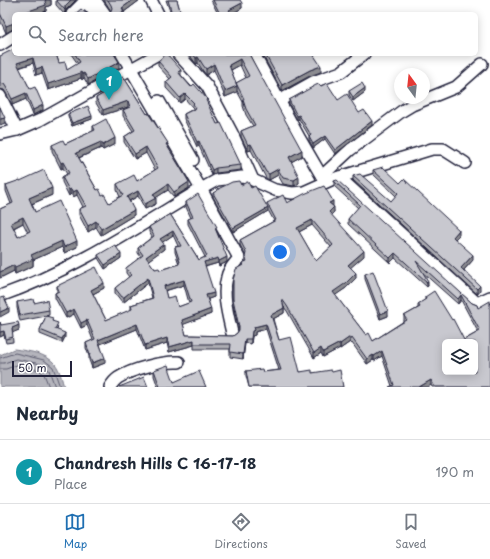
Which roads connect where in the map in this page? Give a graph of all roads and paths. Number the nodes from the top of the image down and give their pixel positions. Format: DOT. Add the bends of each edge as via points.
graph roads {
  1 [pos="87,0"];
  2 [pos="151,0"];
  3 [pos="74,12"];
  4 [pos="95,12"];
  5 [pos="102,12"];
  6 [pos="157,12"];
  7 [pos="12,37"];
  8 [pos="0,45"];
  9 [pos="124,56"];
  10 [pos="131,56"];
  11 [pos="154,56"];
  12 [pos="180,56"];
  13 [pos="255,56"];
  14 [pos="361,56"];
  15 [pos="482,64"];
  16 [pos="134,67"];
  17 [pos="0,96"];
  18 [pos="279,101"];
  19 [pos="17,130"];
  20 [pos="0,134"];
  21 [pos="465,163"];
  22 [pos="339,177"];
  23 [pos="323,179"];
  24 [pos="253,180"];
  25 [pos="204,187"];
  26 [pos="0,296"];
  27 [pos="490,296"];
  28 [pos="232,333"];
  29 [pos="179,362"];
  30 [pos="110,387"];
  1 -- 3 [label="street"];
  1 -- 4 [label="street"];
  1 -- 5 [label="street"];
  2 -- 6 [label="street"];
  7 -- 8 [label="street"];
  9 -- 16 [label="street"];
  10 -- 16 [label="street"];
  11 -- 16 [label="street"];
  12 -- 24 [label="street" via="207,86"];
  13 -- 18 [label="street"];
  14 -- 18 [label="street" via="341,72 313,82"];
  15 -- 23 [label="street" via="456,87 402,111 350,150"];
  16 -- 19 [label="street" via="40,120"];
  16 -- 25 [label="street"];
  17 -- 19 [label="street"];
  18 -- 23 [label="street"];
  19 -- 20 [label="street"];
  21 -- 22 [label="street" via="443,149 432,149"];
  22 -- 23 [label="street"];
  22 -- 27 [label="street" via="477,303"];
  23 -- 24 [label="street" via="304,192 275,190"];
  24 -- 25 [label="street" via="242,177 229,178 217,180"];
  25 -- 26 [label="street" via="83,260"];
  25 -- 28 [label="street" via="239,258 227,276 225,292"];
  29 -- 30 [label="street" via="134,370 117,378"];
}
